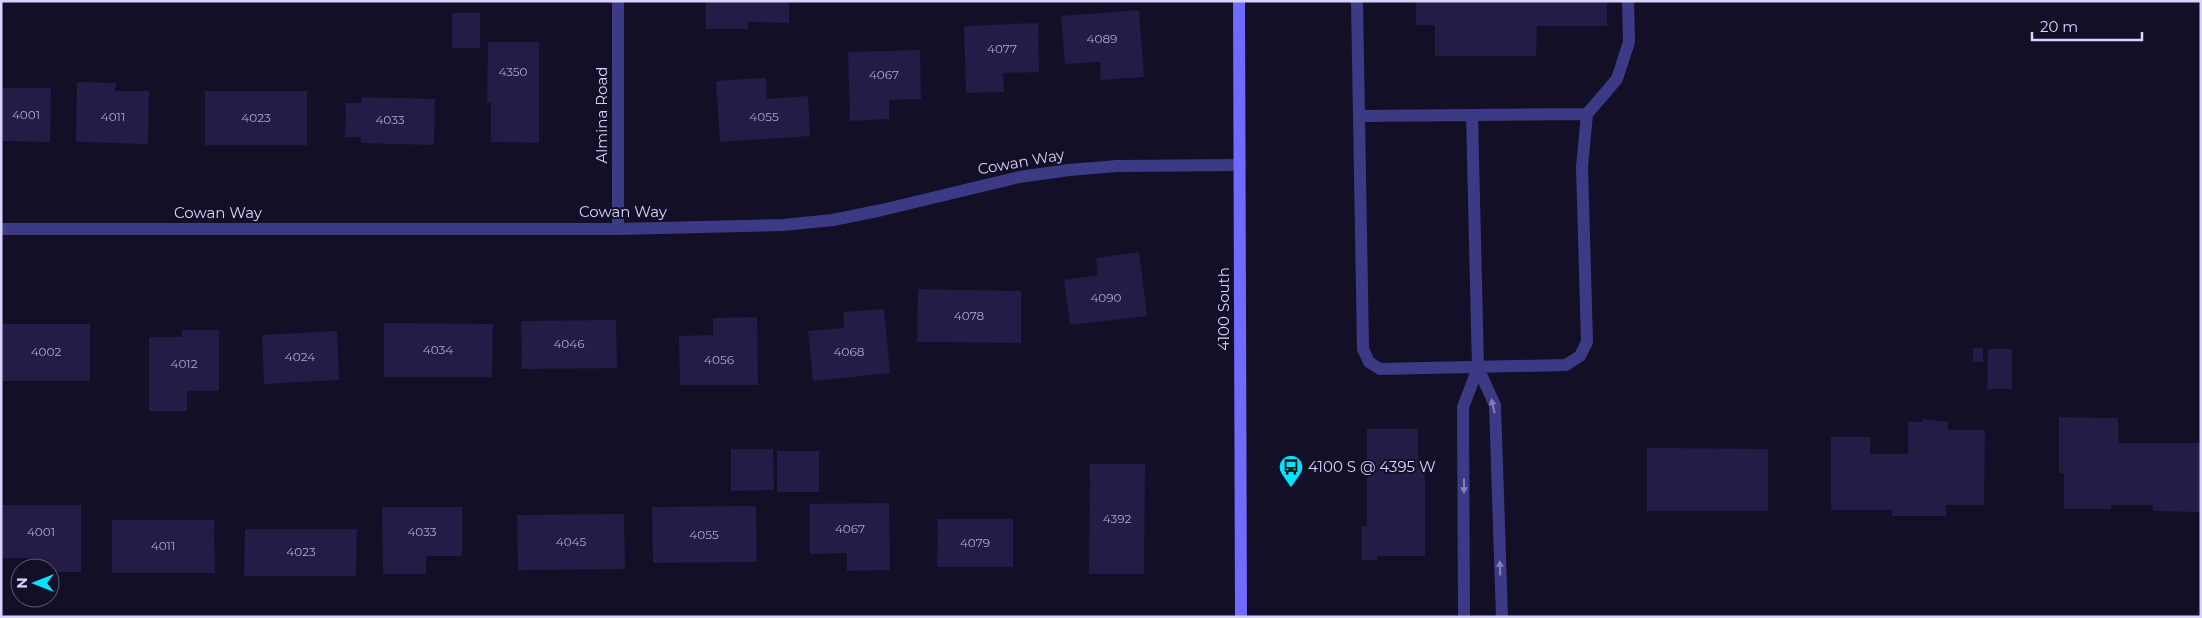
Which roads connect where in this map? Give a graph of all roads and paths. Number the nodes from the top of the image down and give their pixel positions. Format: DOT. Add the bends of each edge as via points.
graph roads {
  1 [pos="618,1"];
  2 [pos="1239,1"];
  3 [pos="1357,1"];
  4 [pos="1628,1"];
  5 [pos="1587,114"];
  6 [pos="1472,115"];
  7 [pos="1359,116"];
  8 [pos="1240,165"];
  9 [pos="618,228"];
  10 [pos="1,229"];
  11 [pos="1478,368"];
  12 [pos="1241,617"];
  13 [pos="1464,617"];
  14 [pos="1502,617"];
  1 -- 9 [label="street, Almina Road"];
  2 -- 8 [label="main road, 4100 South"];
  3 -- 7 [label="street"];
  4 -- 5 [label="street" via="1629,42 1617,79"];
  5 -- 6 [label="street"];
  5 -- 11 [label="street" via="1582,167 1587,342 1580,356 1566,365"];
  6 -- 7 [label="street"];
  6 -- 11 [label="street"];
  7 -- 11 [label="street" via="1363,349 1369,362 1380,369"];
  8 -- 9 [label="street, Cowan Way" via="1117,166 1069,170 1019,177 833,220 783,225"];
  8 -- 12 [label="main road, 4100 South"];
  9 -- 10 [label="street, Cowan Way"];
  11 -- 13 [label="street, one-way" via="1463,407"];
  14 -- 11 [label="street, one-way" via="1495,405"];
}
